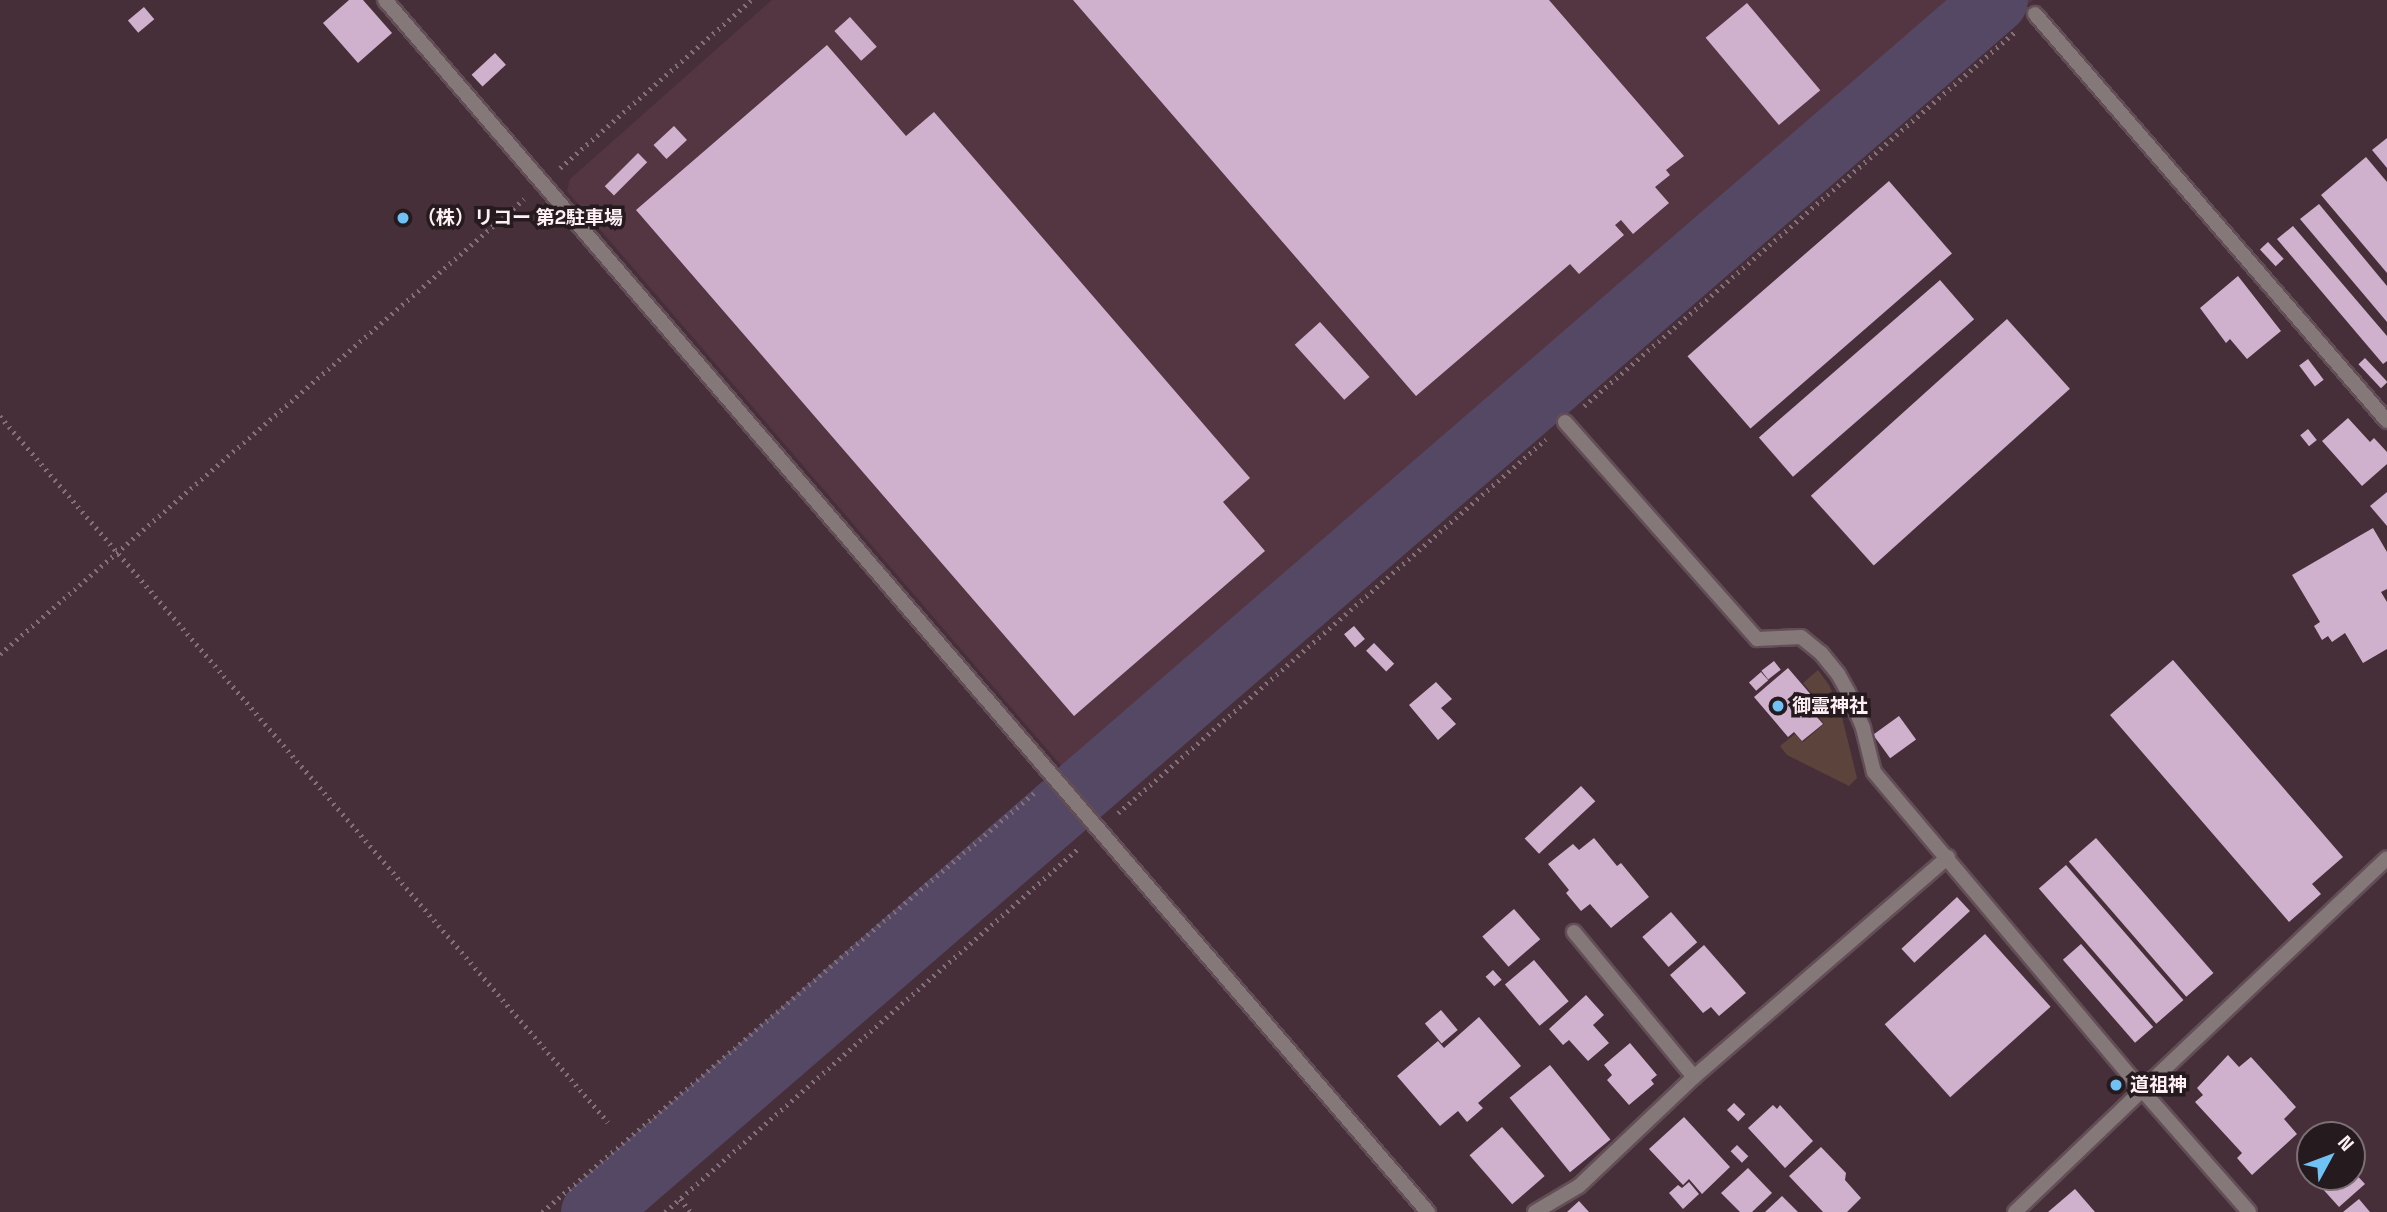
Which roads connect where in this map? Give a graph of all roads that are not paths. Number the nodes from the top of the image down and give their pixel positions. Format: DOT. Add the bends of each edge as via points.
graph roads {
  1 [pos="385,0"];
  2 [pos="2035,14"];
  3 [pos="2387,421"];
  4 [pos="1566,422"];
  5 [pos="1948,858"];
  6 [pos="2387,858"];
  7 [pos="1574,932"];
  8 [pos="1694,1077"];
  9 [pos="2143,1090"];
  10 [pos="1429,1212"];
  11 [pos="1535,1212"];
  12 [pos="2015,1212"];
  13 [pos="2249,1212"];
  1 -- 10 [label="street"];
  2 -- 3 [label="street"];
  4 -- 5 [label="street" via="1757,639 1801,637 1821,653 1848,692 1874,772"];
  5 -- 8 [label="street"];
  5 -- 9 [label="street"];
  6 -- 9 [label="street"];
  7 -- 8 [label="street"];
  8 -- 11 [label="street" via="1580,1186"];
  9 -- 12 [label="street"];
  9 -- 13 [label="street"];
}
